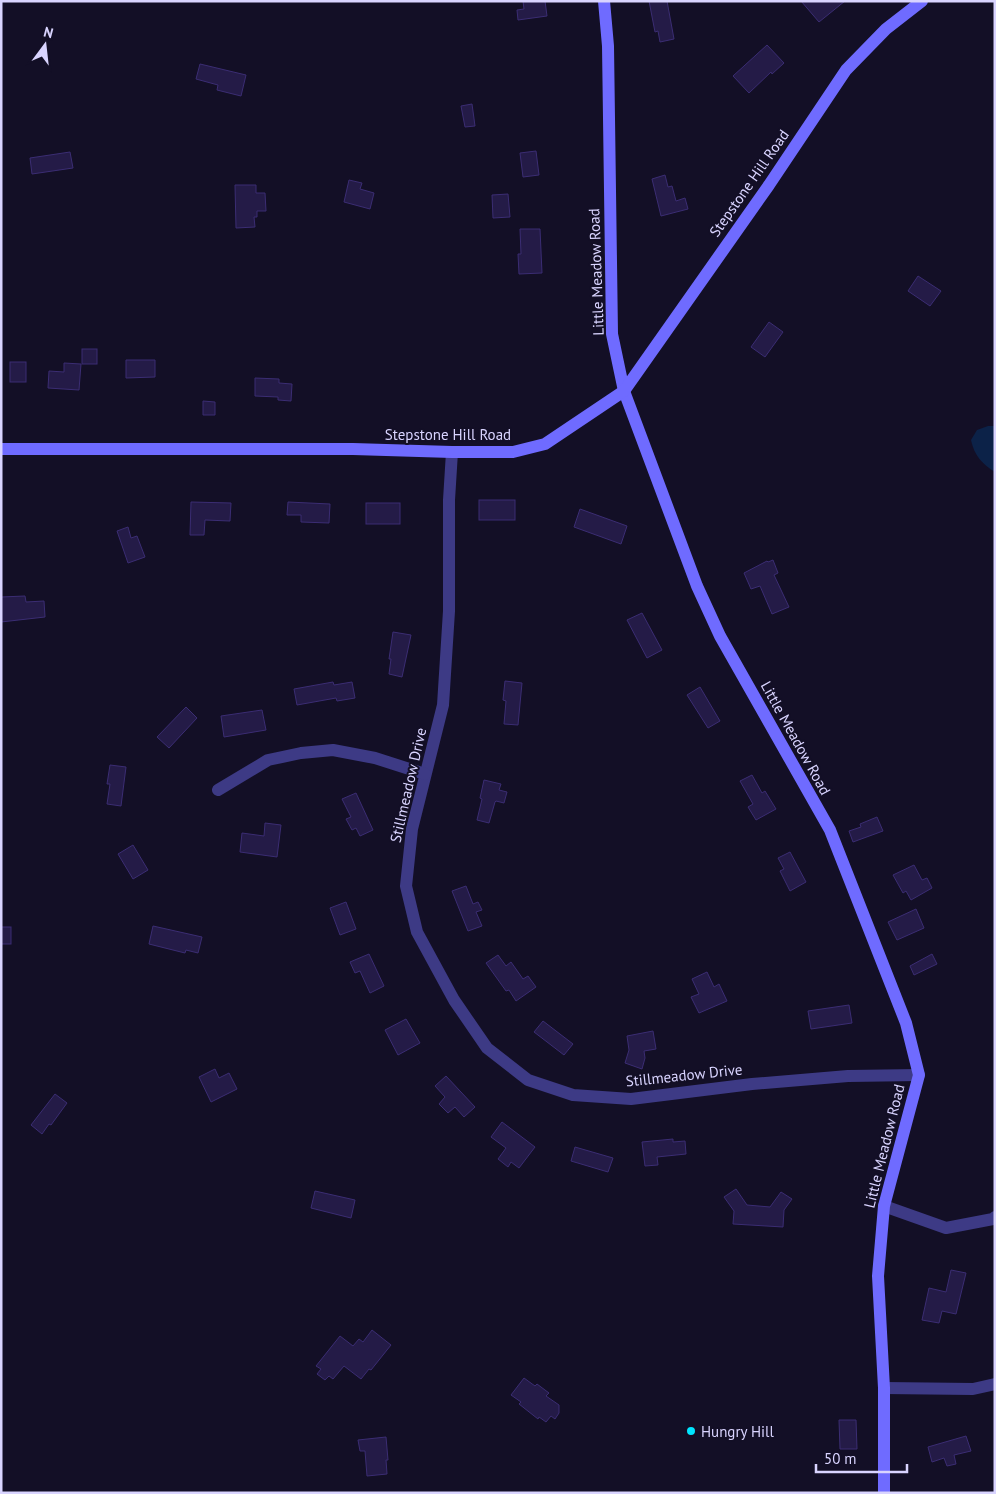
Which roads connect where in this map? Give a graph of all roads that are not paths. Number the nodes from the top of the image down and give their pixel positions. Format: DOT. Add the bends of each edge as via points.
graph roads {
  1 [pos="604,1"];
  2 [pos="922,1"];
  3 [pos="624,391"];
  4 [pos="1,449"];
  5 [pos="452,452"];
  6 [pos="425,774"];
  7 [pos="218,790"];
  8 [pos="919,1075"];
  9 [pos="884,1206"];
  10 [pos="995,1217"];
  11 [pos="995,1384"];
  12 [pos="884,1388"];
  13 [pos="884,1493"];
  1 -- 3 [label="street, Little Meadow Road" via="608,46 612,334"];
  2 -- 3 [label="street, Stepstone Hill Road" via="886,29 846,70"];
  3 -- 5 [label="street, Stepstone Hill Road" via="546,444 513,452"];
  3 -- 8 [label="street, Little Meadow Road" via="697,586 716,628 830,830 906,1023"];
  4 -- 5 [label="street, Stepstone Hill Road"];
  5 -- 6 [label="street, Stillmeadow Drive" via="449,610 443,705"];
  6 -- 7 [label="street" via="375,758 333,750 268,760"];
  6 -- 8 [label="street, Stillmeadow Drive" via="412,829 406,886 417,932 454,1000 487,1048 528,1080 573,1095 631,1099 752,1084 848,1076"];
  8 -- 9 [label="street, Little Meadow Road"];
  9 -- 10 [label="street" via="946,1228"];
  9 -- 12 [label="street, Little Meadow Road" via="878,1276"];
  11 -- 12 [label="street" via="973,1389"];
  12 -- 13 [label="street, Little Meadow Road"];
}
